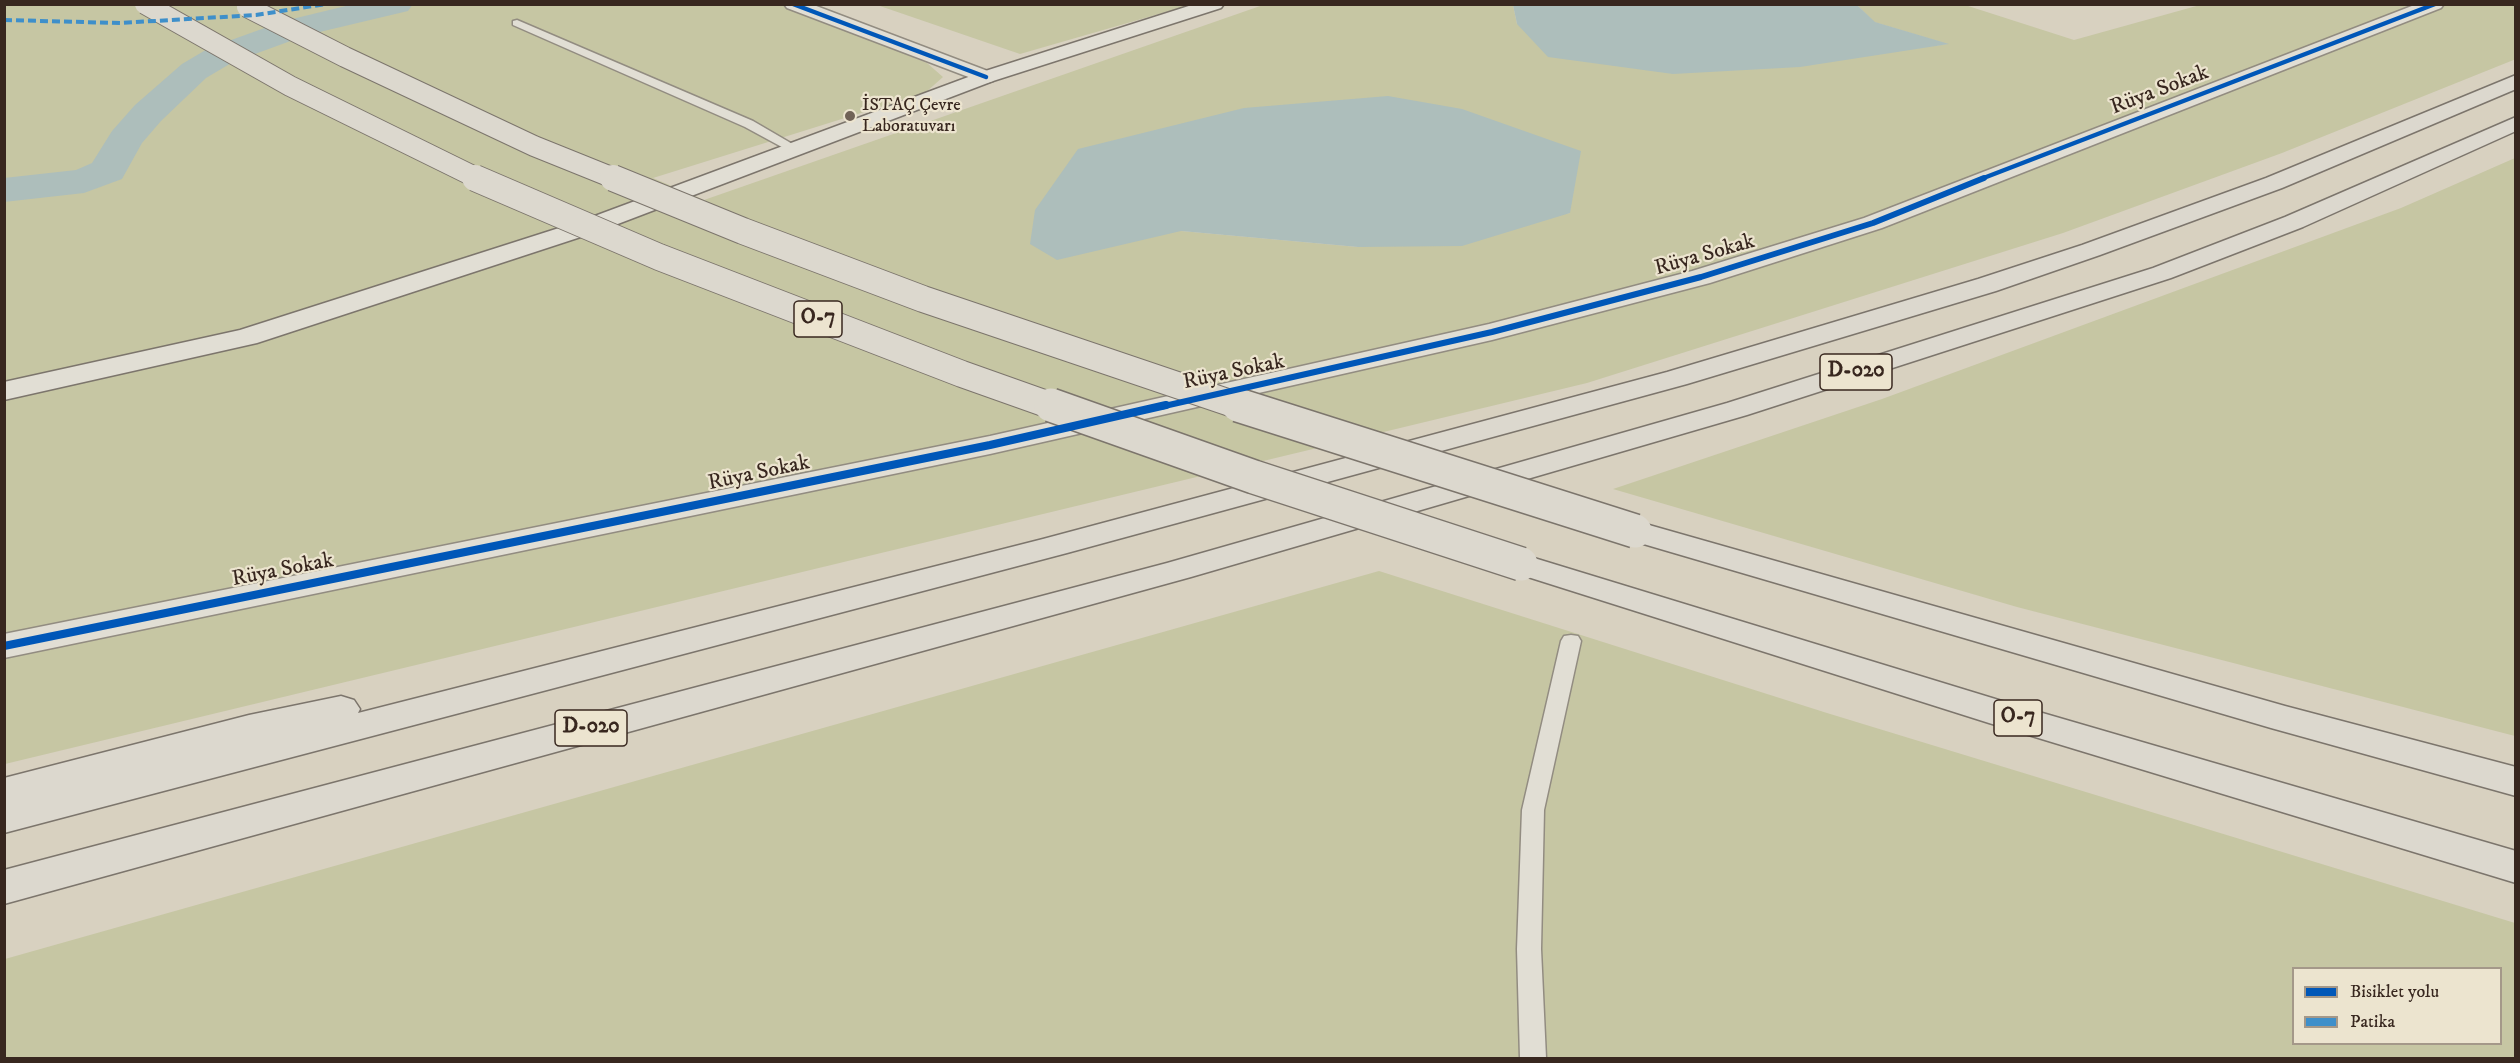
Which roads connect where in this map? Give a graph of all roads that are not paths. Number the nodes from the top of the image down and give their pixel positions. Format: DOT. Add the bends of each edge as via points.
graph roads {
  1 [pos="145,4"];
  2 [pos="793,4"];
  3 [pos="1215,4"];
  4 [pos="2435,4"];
  5 [pos="245,5"];
  6 [pos="517,23"];
  7 [pos="986,77"];
  8 [pos="2516,81"];
  9 [pos="2516,123"];
  10 [pos="795,149"];
  11 [pos="4,391"];
  12 [pos="1571,641"];
  13 [pos="4,646"];
  14 [pos="544,679"];
  15 [pos="2516,782"];
  16 [pos="4,793"];
  17 [pos="4,818"];
  18 [pos="2516,867"];
  19 [pos="4,887"];
  20 [pos="1533,1059"];
  1 -- 18 [label="highway, O-7, bridge" via="290,86 458,170 659,257 962,374 1254,477 1521,564 1990,710"];
  2 -- 7 [label="street"];
  3 -- 7 [label="street"];
  4 -- 13 [label="street, Rüya Sokak" via="1872,223 1701,277 1348,366 990,445"];
  5 -- 15 [label="highway, O-7, bridge" via="534,146 923,299 1249,409 1635,531"];
  6 -- 10 [label="lane" via="748,124"];
  7 -- 10 [label="street"];
  8 -- 14 [label="highway, D-020" via="2241,196 2091,250 1886,316 1596,402"];
  9 -- 19 [label="highway, D-020" via="2294,222 2162,273 1737,410 1179,570"];
  10 -- 11 [label="street" via="593,225 247,337"];
  12 -- 20 [label="lane" via="1533,810 1529,949"];
  14 -- 16 [label="highway" via="459,687 364,704 249,729"];
  14 -- 17 [label="highway, D-020"];
}
